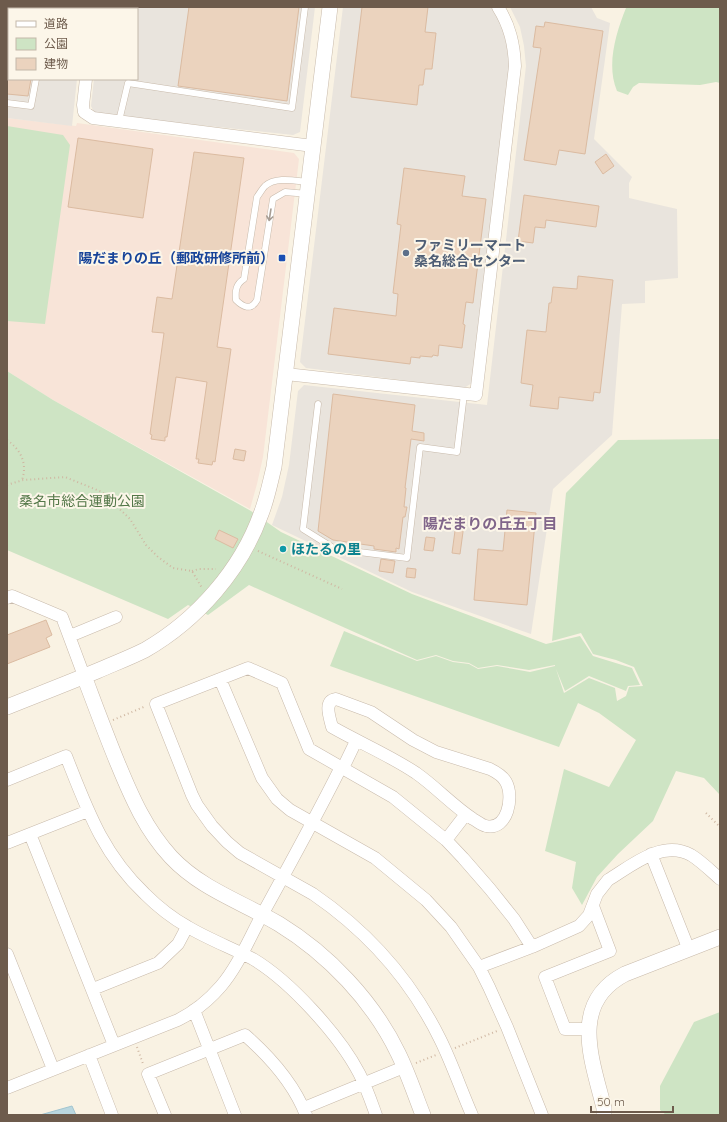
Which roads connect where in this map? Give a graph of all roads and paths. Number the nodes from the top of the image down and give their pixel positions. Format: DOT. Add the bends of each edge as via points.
graph roads {
  1 [pos="305,7"];
  2 [pos="330,7"];
  3 [pos="498,7"];
  4 [pos="36,80"];
  5 [pos="86,80"];
  6 [pos="7,103"];
  7 [pos="119,121"];
  8 [pos="313,146"];
  9 [pos="308,188"];
  10 [pos="286,374"];
  11 [pos="464,394"];
  12 [pos="318,404"];
  13 [pos="7,440"];
  14 [pos="21,481"];
  15 [pos="7,485"];
  16 [pos="253,549"];
  17 [pos="221,568"];
  18 [pos="192,572"];
  19 [pos="342,589"];
  20 [pos="203,590"];
  21 [pos="7,598"];
  22 [pos="116,618"];
  23 [pos="70,636"];
  24 [pos="84,676"];
  25 [pos="220,679"];
  26 [pos="156,704"];
  27 [pos="7,707"];
  28 [pos="113,720"];
  29 [pos="356,741"];
  30 [pos="342,767"];
  31 [pos="7,780"];
  32 [pos="88,811"];
  33 [pos="706,813"];
  34 [pos="466,814"];
  35 [pos="313,822"];
  36 [pos="720,827"];
  37 [pos="30,834"];
  38 [pos="446,840"];
  39 [pos="7,843"];
  40 [pos="651,854"];
  41 [pos="284,877"];
  42 [pos="720,879"];
  43 [pos="593,906"];
  44 [pos="262,915"];
  45 [pos="188,927"];
  46 [pos="720,937"];
  47 [pos="532,947"];
  48 [pos="689,950"];
  49 [pos="7,954"];
  50 [pos="241,954"];
  51 [pos="478,967"];
  52 [pos="93,989"];
  53 [pos="194,1010"];
  54 [pos="507,1026"];
  55 [pos="588,1029"];
  56 [pos="135,1044"];
  57 [pos="114,1045"];
  58 [pos="209,1049"];
  59 [pos="446,1051"];
  60 [pos="89,1055"];
  61 [pos="409,1066"];
  62 [pos="53,1069"];
  63 [pos="148,1074"];
  64 [pos="364,1084"];
  65 [pos="7,1088"];
  66 [pos="305,1111"];
  67 [pos="112,1115"];
  68 [pos="165,1115"];
  69 [pos="235,1115"];
  70 [pos="376,1115"];
  71 [pos="424,1115"];
  72 [pos="472,1115"];
  73 [pos="542,1115"];
  74 [pos="604,1115"];
  1 -- 7 [label="lane" via="292,108 128,83"];
  2 -- 8 [label="street"];
  3 -- 11 [label="street" via="506,19 511,34 515,66 476,395"];
  4 -- 6 [label="lane" via="31,106"];
  5 -- 7 [label="street" via="84,112 93,118"];
  7 -- 8 [label="street"];
  8 -- 9 [label="street"];
  9 -- 9 [label="lane, one-way" via="285,192 273,198 257,300 251,307 241,305 236,300 236,288 244,279 258,197 265,186 283,180"];
  9 -- 10 [label="street"];
  10 -- 11 [label="street"];
  10 -- 24 [label="street" via="269,489 250,539 230,573 204,603 159,641"];
  11 -- 12 [label="lane" via="457,452 420,447 407,558 335,549 303,529"];
  13 -- 14 [label="path" via="14,444 22,457 24,471"];
  14 -- 15 [label="path"];
  14 -- 18 [label="path" via="65,477 102,492 130,519 146,545 158,557 173,568"];
  16 -- 19 [label="path"];
  17 -- 18 [label="path" via="199,569"];
  18 -- 20 [label="path"];
  21 -- 23 [label="street" via="12,596 62,617"];
  22 -- 23 [label="street"];
  23 -- 24 [label="street"];
  24 -- 27 [label="street"];
  24 -- 44 [label="street" via="132,797 158,843 206,886"];
  25 -- 26 [label="street"];
  25 -- 30 [label="street" via="248,668 282,683 309,749"];
  25 -- 35 [label="street" via="262,778 271,792 284,805"];
  26 -- 28 [label="path"];
  26 -- 41 [label="street" via="192,795 204,816 240,853"];
  29 -- 30 [label="street"];
  29 -- 34 [label="street" via="418,774"];
  29 -- 34 [label="street" via="332,727 328,708 332,700 336,699 371,712 436,752 498,773 506,781 510,791 504,819 496,825 486,826"];
  30 -- 35 [label="street"];
  30 -- 38 [label="street" via="393,797"];
  31 -- 32 [label="street" via="66,756"];
  32 -- 37 [label="street"];
  32 -- 45 [label="street" via="102,840 124,872 153,902"];
  33 -- 36 [label="path"];
  34 -- 38 [label="street"];
  35 -- 41 [label="street"];
  35 -- 51 [label="street" via="375,858 426,900 451,927"];
  37 -- 39 [label="street"];
  37 -- 52 [label="street"];
  38 -- 47 [label="street" via="490,889"];
  40 -- 42 [label="street" via="667,851 690,855"];
  40 -- 43 [label="street" via="608,880 597,894"];
  40 -- 48 [label="street"];
  41 -- 44 [label="street"];
  41 -- 59 [label="street" via="324,902 378,950 418,1000"];
  43 -- 47 [label="street" via="579,926"];
  43 -- 55 [label="street" via="610,951 545,977 565,1029"];
  44 -- 50 [label="street"];
  44 -- 61 [label="street" via="310,946 348,982"];
  45 -- 50 [label="street"];
  45 -- 52 [label="street" via="178,944 158,963"];
  46 -- 48 [label="street"];
  47 -- 51 [label="street"];
  48 -- 55 [label="street" via="625,974 612,982 601,994 592,1011"];
  49 -- 62 [label="street"];
  50 -- 53 [label="street" via="222,985"];
  50 -- 64 [label="street" via="269,970 301,998 347,1052"];
  51 -- 54 [label="street"];
  52 -- 57 [label="street"];
  53 -- 57 [label="street" via="178,1020"];
  53 -- 58 [label="street"];
  54 -- 59 [label="path"];
  54 -- 73 [label="street"];
  55 -- 74 [label="street"];
  56 -- 63 [label="path"];
  57 -- 60 [label="street"];
  58 -- 63 [label="street"];
  58 -- 66 [label="street" via="245,1035 288,1082"];
  58 -- 69 [label="street"];
  59 -- 61 [label="path"];
  59 -- 72 [label="street"];
  60 -- 62 [label="street"];
  60 -- 67 [label="street"];
  61 -- 64 [label="street"];
  61 -- 71 [label="street"];
  62 -- 65 [label="street"];
  63 -- 68 [label="street"];
  64 -- 66 [label="street"];
  64 -- 70 [label="street"];
}
